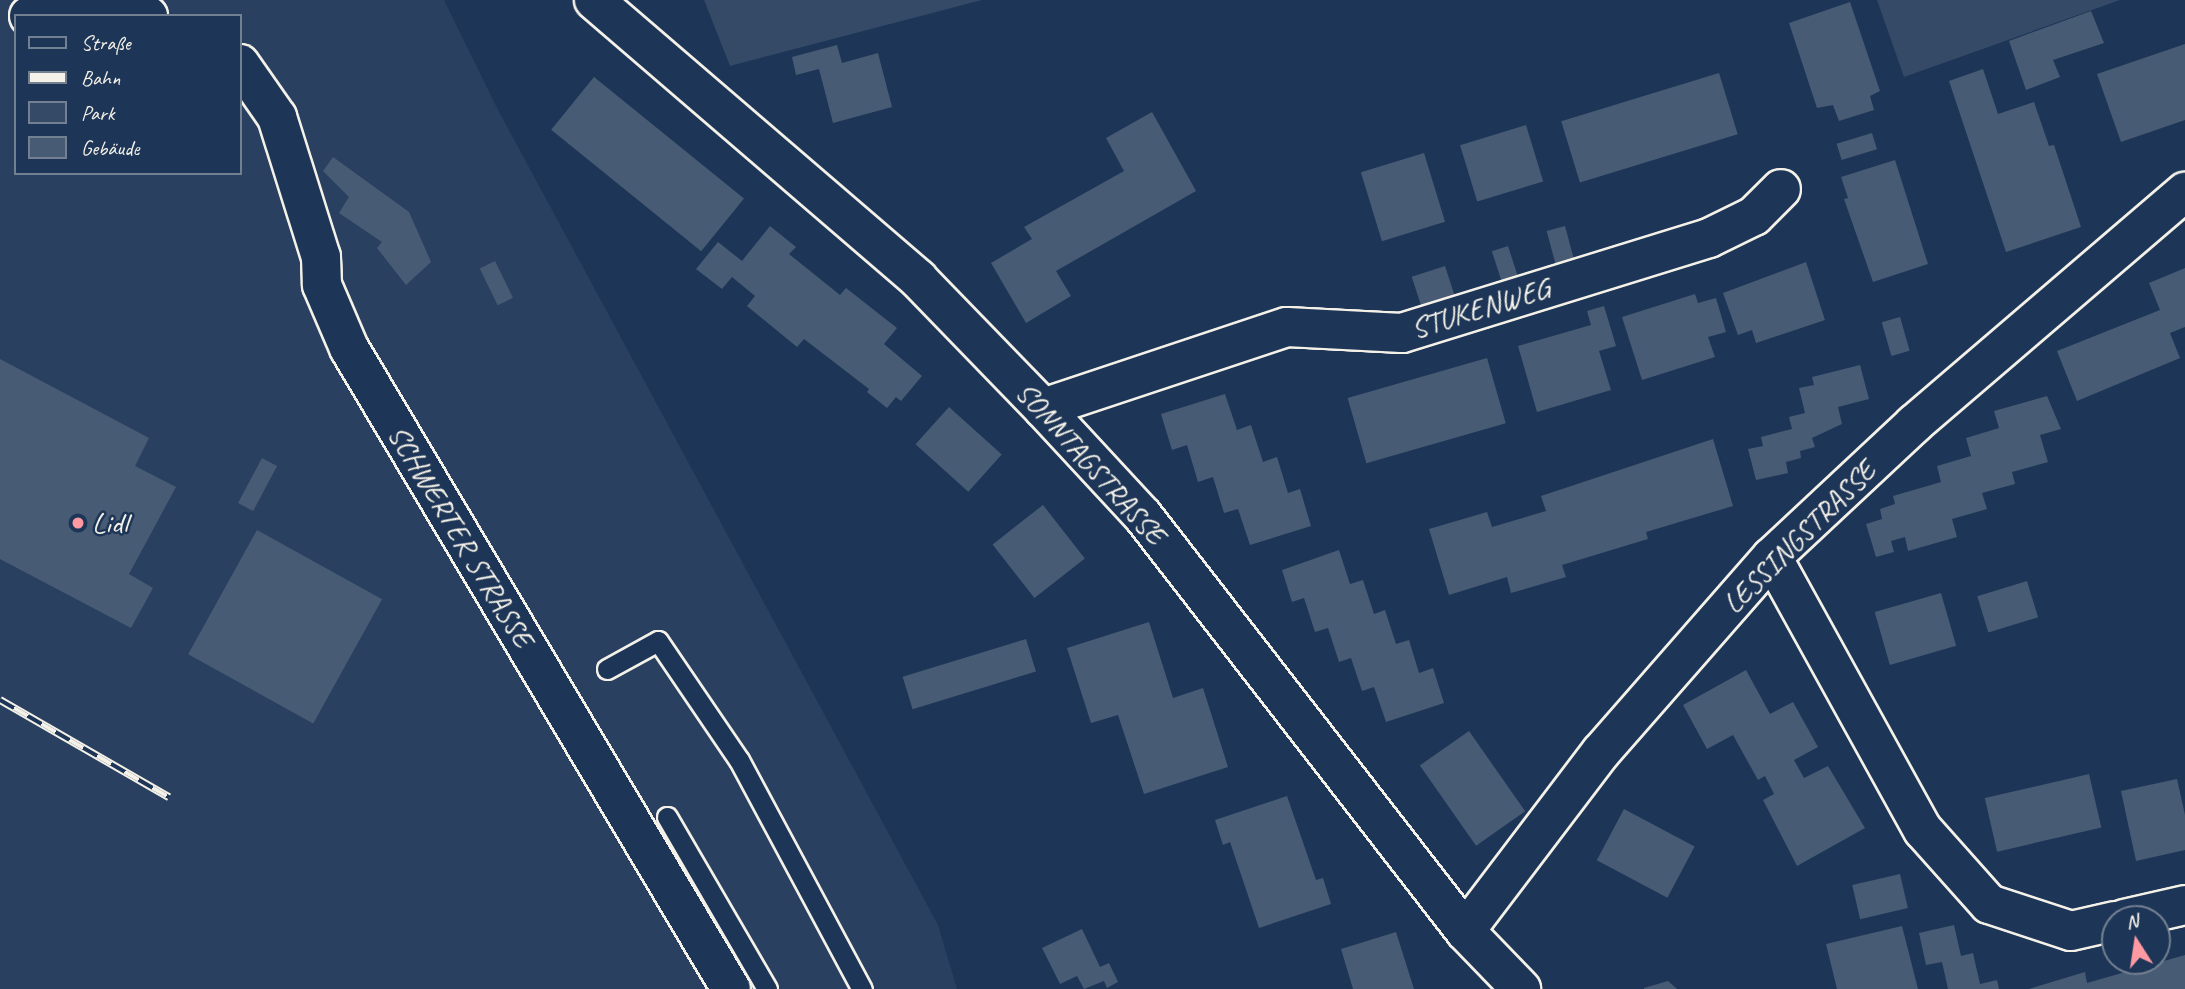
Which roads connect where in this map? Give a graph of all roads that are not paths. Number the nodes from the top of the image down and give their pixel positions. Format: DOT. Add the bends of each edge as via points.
graph roads {
  1 [pos="594,0"];
  2 [pos="42,14"];
  3 [pos="137,14"];
  4 [pos="242,67"];
  5 [pos="1781,189"];
  6 [pos="2185,192"];
  7 [pos="1043,408"];
  8 [pos="1772,557"];
  9 [pos="607,669"];
  10 [pos="667,817"];
  11 [pos="2101,924"];
  12 [pos="1465,931"];
  13 [pos="731,989"];
  14 [pos="767,989"];
  15 [pos="862,989"];
  16 [pos="1521,989"];
  1 -- 7 [label="street, SONNTAGSTRASSE" via="918,279"];
  2 -- 3 [label="street" via="94,6"];
  4 -- 13 [label="street, SCHWERTER STRASSE" via="277,117 321,257 322,285 349,348"];
  5 -- 7 [label="street, STUKENWEG" via="1754,216 1709,238 1402,333 1287,327"];
  6 -- 8 [label="street, LESSINGSTRASSE" via="1914,424"];
  7 -- 12 [label="street, SONNTAGSTRASSE" via="1143,516"];
  8 -- 11 [label="street" via="1923,830 1989,904 2071,931"];
  8 -- 12 [label="street, LESSINGSTRASSE" via="1601,752"];
  9 -- 15 [label="lane" via="658,641 739,760"];
  10 -- 14 [label="lane"];
  12 -- 16 [label="street, SONNTAGSTRASSE"];
}
